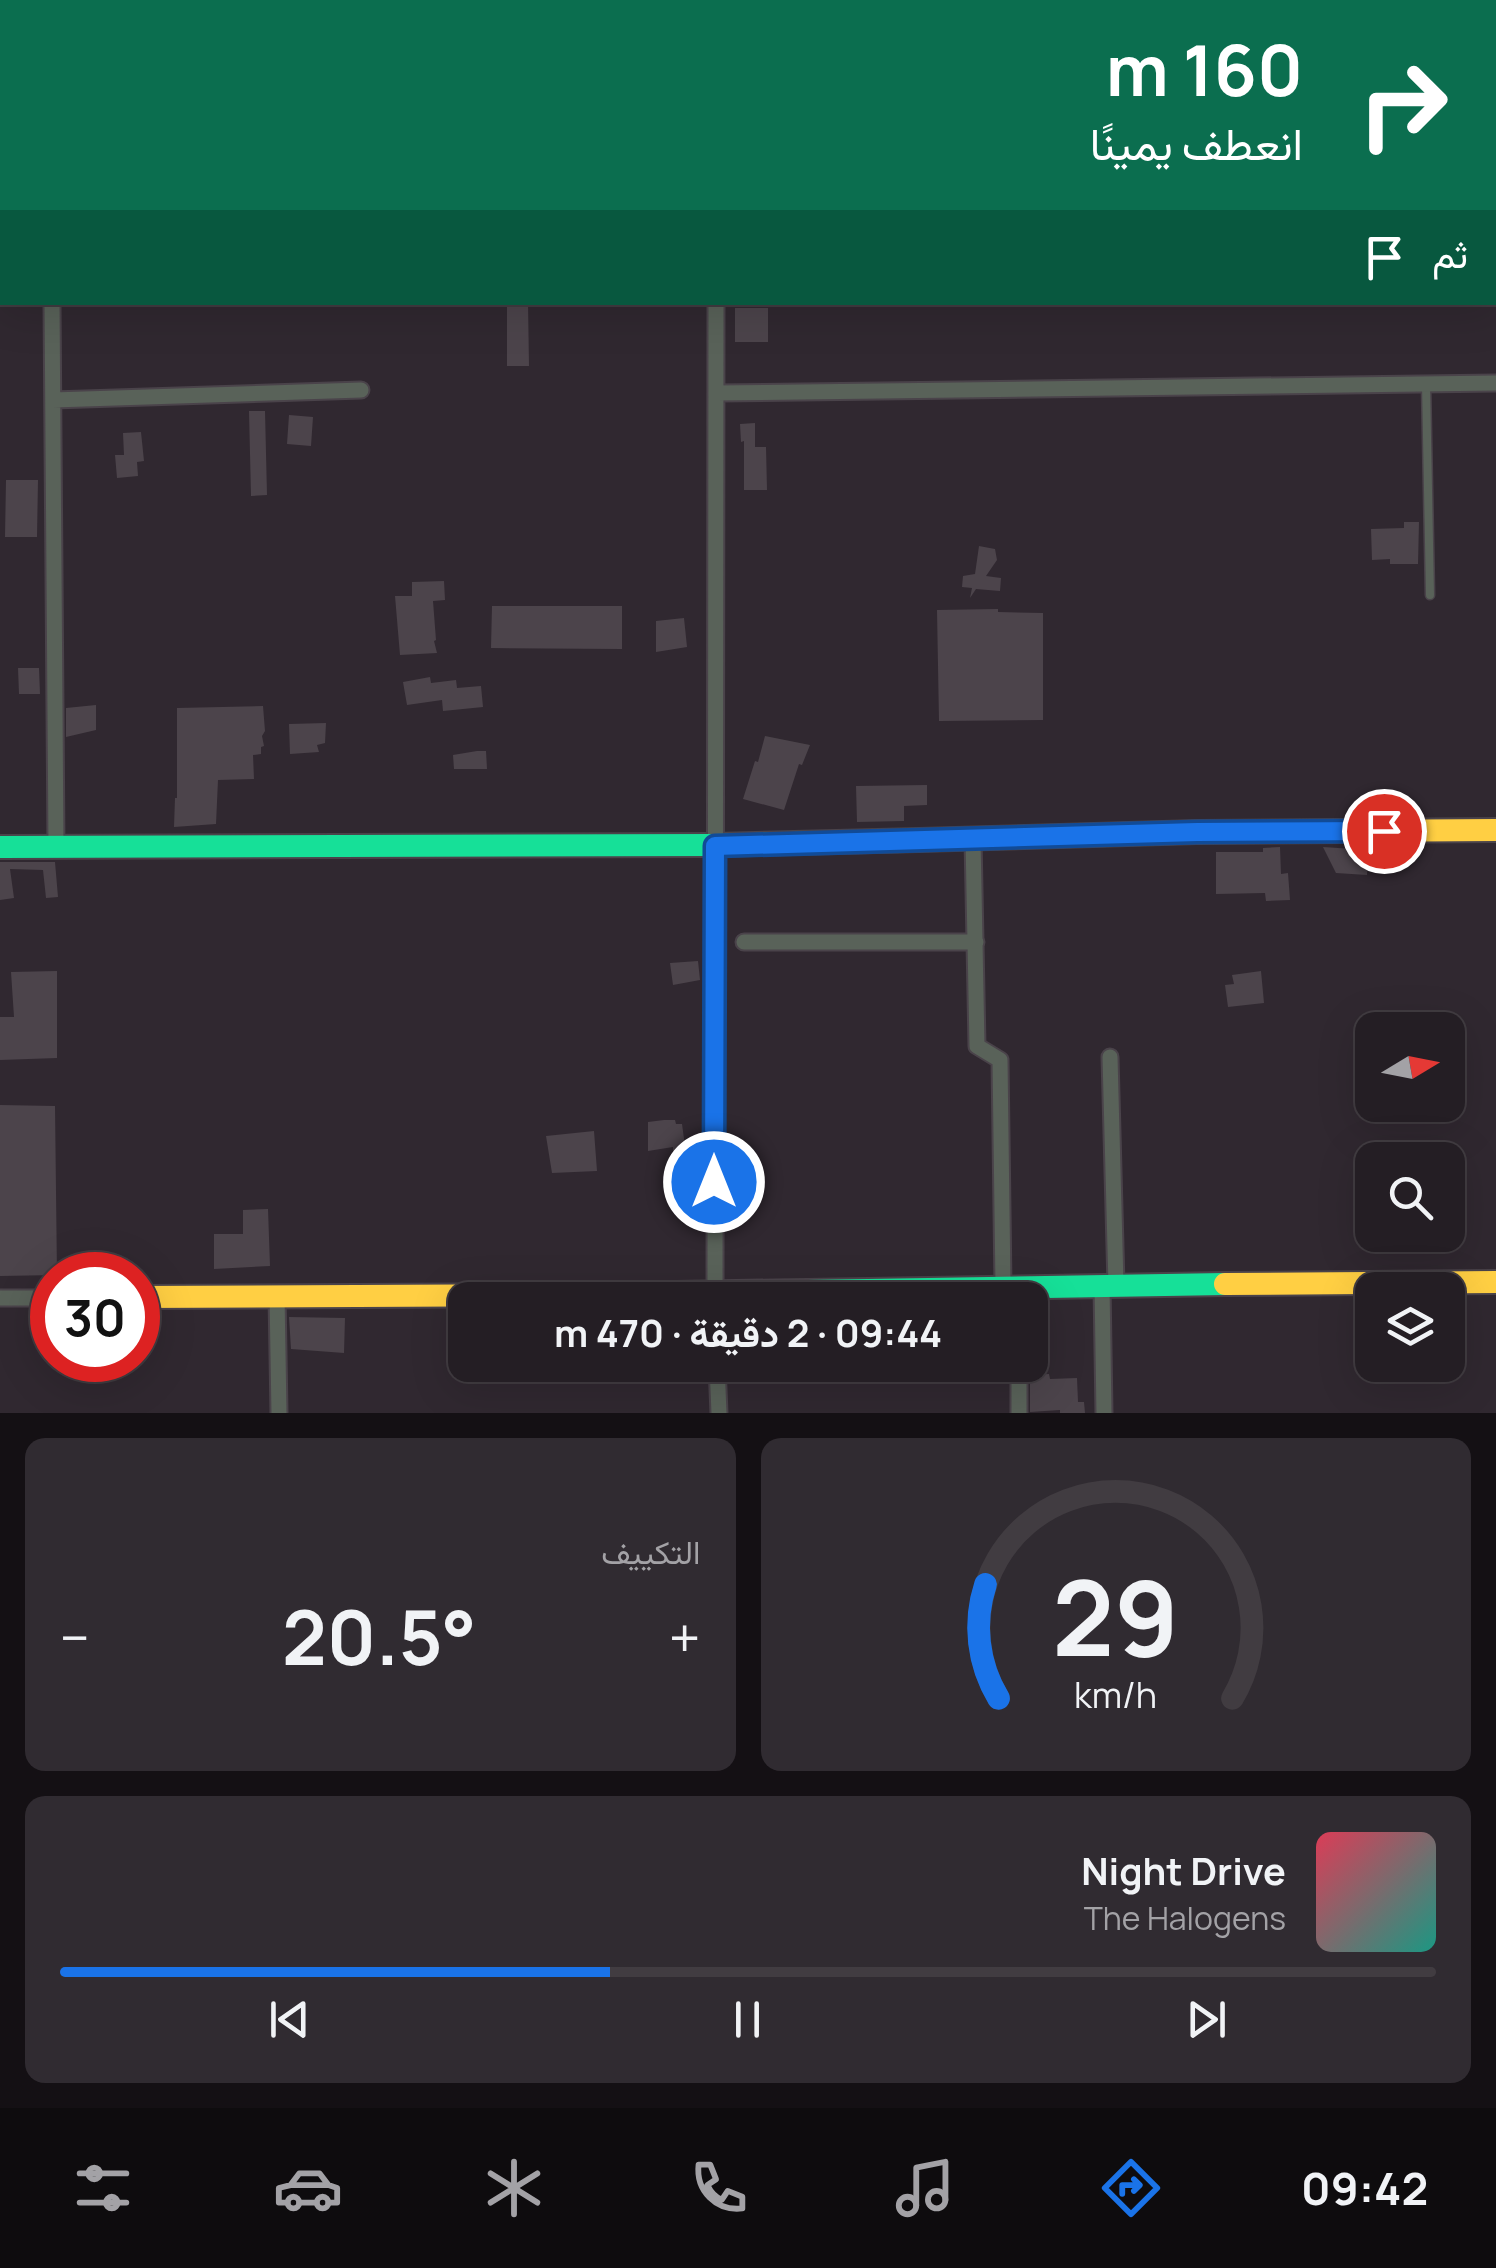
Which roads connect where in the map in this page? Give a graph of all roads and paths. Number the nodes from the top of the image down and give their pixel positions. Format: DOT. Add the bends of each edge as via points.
graph roads {
  1 [pos="52,305"];
  2 [pos="716,305"];
  3 [pos="1496,383"];
  4 [pos="1426,384"];
  5 [pos="361,390"];
  6 [pos="717,394"];
  7 [pos="53,400"];
  8 [pos="1430,595"];
  9 [pos="1496,830"];
  10 [pos="974,838"];
  11 [pos="715,846"];
  12 [pos="56,847"];
  13 [pos="0,848"];
  14 [pos="744,942"];
  15 [pos="976,942"];
  16 [pos="1110,1057"];
  17 [pos="714,1282"];
  18 [pos="1013,1282"];
  19 [pos="1496,1282"];
  20 [pos="1109,1285"];
  21 [pos="1048,1289"];
  22 [pos="277,1295"];
  23 [pos="448,1296"];
  24 [pos="160,1297"];
  25 [pos="0,1298"];
  26 [pos="30,1298"];
  27 [pos="718,1382"];
  28 [pos="1019,1382"];
  29 [pos="279,1413"];
  30 [pos="719,1413"];
  31 [pos="1019,1413"];
  32 [pos="1104,1413"];
  1 -- 7 [label="street"];
  2 -- 6 [label="street"];
  3 -- 4 [label="street"];
  4 -- 6 [label="street"];
  4 -- 8 [label="lane"];
  5 -- 7 [label="street"];
  6 -- 11 [label="street"];
  7 -- 12 [label="street"];
  9 -- 10 [label="street"];
  10 -- 11 [label="street"];
  10 -- 15 [label="street"];
  11 -- 12 [label="street"];
  11 -- 17 [label="street"];
  12 -- 13 [label="street"];
  14 -- 15 [label="street"];
  15 -- 18 [label="street" via="977,1046 1000,1060"];
  16 -- 20 [label="street"];
  19 -- 20 [label="street"];
  20 -- 21 [label="street"];
  20 -- 32 [label="street"];
  22 -- 23 [label="street"];
  22 -- 24 [label="street"];
  22 -- 29 [label="street"];
  25 -- 26 [label="street"];
  27 -- 30 [label="street"];
  28 -- 31 [label="street"];
}
